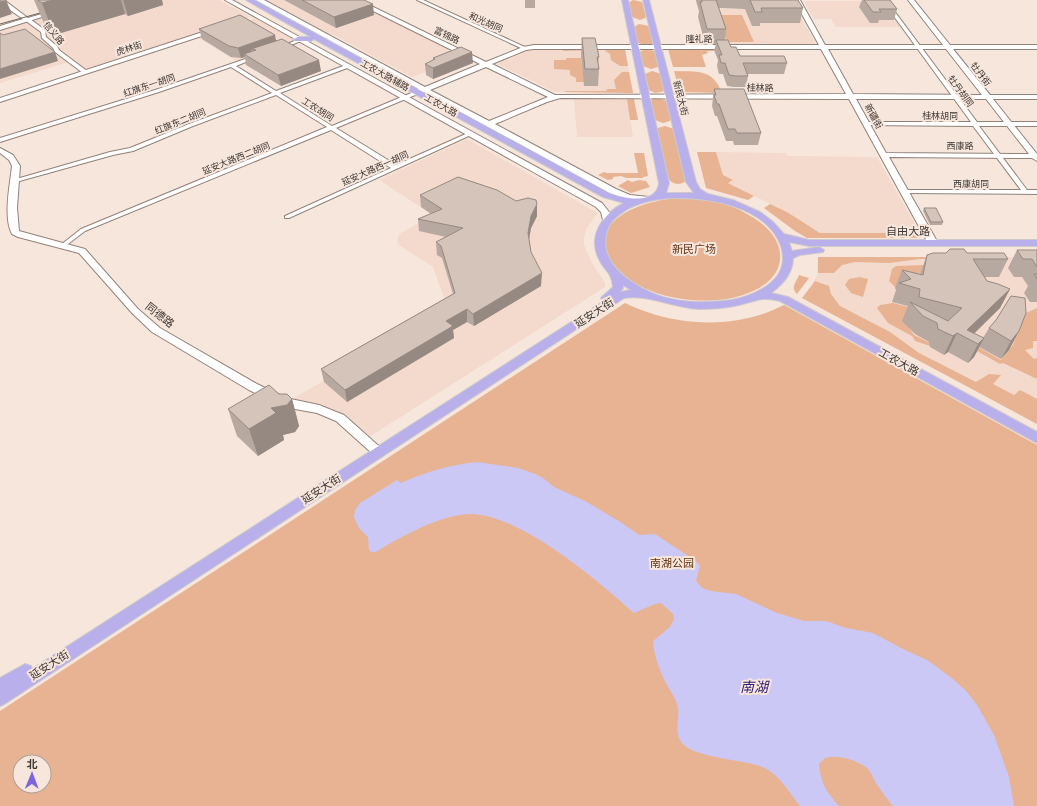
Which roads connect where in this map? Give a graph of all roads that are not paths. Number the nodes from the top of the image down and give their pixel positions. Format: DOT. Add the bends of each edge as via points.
graph roads {
  1 [pos="0,0"];
  2 [pos="228,0"];
  3 [pos="240,0"];
  4 [pos="249,0"];
  5 [pos="259,0"];
  6 [pos="354,0"];
  7 [pos="419,0"];
  8 [pos="625,0"];
  9 [pos="646,0"];
  10 [pos="797,0"];
  11 [pos="884,0"];
  12 [pos="911,0"];
  13 [pos="60,8"];
  14 [pos="263,14"];
  15 [pos="25,18"];
  16 [pos="0,21"];
  17 [pos="0,27"];
  18 [pos="222,28"];
  19 [pos="322,34"];
  20 [pos="310,36"];
  21 [pos="300,40"];
  22 [pos="635,47"];
  23 [pos="657,47"];
  24 [pos="823,47"];
  25 [pos="919,47"];
  26 [pos="948,47"];
  27 [pos="1037,47"];
  28 [pos="525,48"];
  29 [pos="273,50"];
  30 [pos="259,55"];
  31 [pos="364,60"];
  32 [pos="486,64"];
  33 [pos="231,65"];
  34 [pos="348,66"];
  35 [pos="85,72"];
  36 [pos="276,94"];
  37 [pos="415,94"];
  38 [pos="646,96"];
  39 [pos="670,96"];
  40 [pos="851,96"];
  41 [pos="955,96"];
  42 [pos="554,97"];
  43 [pos="987,97"];
  44 [pos="1037,97"];
  45 [pos="0,100"];
  46 [pos="489,124"];
  47 [pos="866,124"];
  48 [pos="976,124"];
  49 [pos="1010,124"];
  50 [pos="1037,124"];
  51 [pos="332,128"];
  52 [pos="470,134"];
  53 [pos="0,140"];
  54 [pos="0,150"];
  55 [pos="884,155"];
  56 [pos="999,156"];
  57 [pos="1036,157"];
  58 [pos="396,168"];
  59 [pos="16,180"];
  60 [pos="904,192"];
  61 [pos="1025,192"];
  62 [pos="1037,192"];
  63 [pos="658,196"];
  64 [pos="705,196"];
  65 [pos="646,199"];
  66 [pos="635,202"];
  67 [pos="287,217"];
  68 [pos="609,219"];
  69 [pos="781,236"];
  70 [pos="933,243"];
  71 [pos="1037,243"];
  72 [pos="64,245"];
  73 [pos="1037,250"];
  74 [pos="788,257"];
  75 [pos="617,276"];
  76 [pos="778,281"];
  77 [pos="647,294"];
  78 [pos="758,295"];
  79 [pos="1037,432"];
  80 [pos="1037,438"];
  81 [pos="375,450"];
  82 [pos="0,687"];
  83 [pos="0,698"];
  1 -- 15 [label="street, 信义路"];
  2 -- 14 [label="street, 工农大路辅路"];
  3 -- 14 [label="main road, 工农大路"];
  4 -- 14 [label="main road, 工农大路"];
  5 -- 14 [label="street, 工农大路辅路"];
  6 -- 32 [label="street, 富锦路"];
  7 -- 28 [label="street, 和光胡同"];
  8 -- 22 [label="main road"];
  9 -- 23 [label="main road, 新民大街"];
  10 -- 24 [label="street, 新疆街"];
  11 -- 25 [label="street, 牡丹胡同"];
  12 -- 26 [label="street, 牡丹街"];
  13 -- 15 [label="street"];
  14 -- 19 [label="street, 工农大路辅路"];
  14 -- 20 [label="main road, 工农大路"];
  14 -- 21 [label="street, 工农大路辅路"];
  15 -- 16 [label="street"];
  15 -- 17 [label="street"];
  15 -- 35 [label="street, 信义路" via="43,31 44,37 57,51"];
  18 -- 35 [label="street, 虎林街"];
  19 -- 20 [label="main road"];
  19 -- 31 [label="street, 工农大路辅路"];
  20 -- 21 [label="main road"];
  20 -- 31 [label="main road, 工农大路"];
  20 -- 37 [label="main road, 工农大路"];
  21 -- 29 [label="street"];
  21 -- 34 [label="street, 工农大路辅路"];
  22 -- 23 [label="street, 隆礼路"];
  22 -- 28 [label="street, 隆礼路"];
  22 -- 38 [label="main road"];
  23 -- 24 [label="street, 隆礼路"];
  23 -- 39 [label="main road, 新民大街"];
  24 -- 25 [label="street, 隆礼路"];
  24 -- 40 [label="street, 新疆街"];
  25 -- 26 [label="street, 隆礼路"];
  25 -- 41 [label="street, 牡丹胡同"];
  26 -- 27 [label="street, 隆礼路"];
  26 -- 43 [label="street, 牡丹街"];
  28 -- 32 [label="street, 隆礼路"];
  30 -- 33 [label="street, 红旗东一胡同"];
  31 -- 37 [label="main road, 工农大路"];
  32 -- 37 [label="street, 隆礼路"];
  32 -- 42 [label="street, 富锦路"];
  33 -- 36 [label="street, 工农胡同"];
  33 -- 53 [label="street, 红旗东一胡同"];
  34 -- 36 [label="street, 红旗东二胡同"];
  34 -- 37 [label="street, 工农大路辅路"];
  35 -- 45 [label="street, 虎林街"];
  36 -- 51 [label="street, 工农胡同"];
  36 -- 59 [label="street, 红旗东二胡同" via="131,150"];
  37 -- 46 [label="street, 工农大路辅路"];
  37 -- 51 [label="street, 延安大路西二胡同"];
  37 -- 52 [label="street, 工农大路辅路"];
  37 -- 66 [label="main road, 工农大路" via="606,195"];
  37 -- 68 [label="main road, 工农大路" via="600,198 610,206"];
  38 -- 39 [label="street, 桂林路"];
  38 -- 42 [label="street, 桂林路"];
  38 -- 63 [label="main road" via="664,183 663,191"];
  39 -- 40 [label="street, 桂林路"];
  39 -- 64 [label="main road, 新民大街" via="691,182"];
  40 -- 41 [label="street, 桂林路"];
  40 -- 47 [label="street, 新疆街"];
  41 -- 43 [label="street, 桂林路"];
  41 -- 48 [label="street, 牡丹胡同"];
  42 -- 46 [label="street, 桂林路"];
  43 -- 44 [label="street, 桂林路"];
  43 -- 49 [label="street, 牡丹街"];
  46 -- 65 [label="street, 工农大路辅路" via="613,191 629,197"];
  47 -- 48 [label="street, 桂林胡同"];
  47 -- 55 [label="street, 新疆街"];
  48 -- 49 [label="street, 桂林胡同"];
  48 -- 56 [label="street, 牡丹胡同"];
  49 -- 50 [label="street, 桂林胡同"];
  49 -- 57 [label="street, 牡丹街"];
  51 -- 58 [label="street, 工农胡同"];
  51 -- 72 [label="street, 延安大路西二胡同" via="83,230"];
  52 -- 58 [label="street, 延安大路西一胡同"];
  52 -- 68 [label="street, 工农大路辅路" via="599,205"];
  54 -- 59 [label="street, 同德路" via="15,162"];
  55 -- 56 [label="street, 西康路"];
  55 -- 60 [label="street, 新疆街"];
  56 -- 57 [label="street, 西康路"];
  56 -- 61 [label="street, 牡丹胡同"];
  58 -- 67 [label="street, 延安大路西一胡同"];
  59 -- 72 [label="street, 同德路" via="13,210 15,232"];
  60 -- 61 [label="street, 西康胡同"];
  60 -- 70 [label="street, 新疆街"];
  61 -- 62 [label="street, 西康胡同"];
  63 -- 64 [label="main road"];
  63 -- 65 [label="main road"];
  64 -- 69 [label="main road" via="726,201 752,212"];
  65 -- 66 [label="main road"];
  66 -- 68 [label="main road" via="622,208"];
  68 -- 75 [label="main road" via="601,232 600,250 605,262"];
  69 -- 70 [label="main road, 自由大路" via="797,242"];
  69 -- 74 [label="main road"];
  70 -- 71 [label="main road, 自由大路"];
  72 -- 81 [label="street, 同德路" via="82,251 135,311 156,330 253,387 282,401 319,409 340,418"];
  73 -- 74 [label="main road, 自由大路" via="812,250"];
  74 -- 76 [label="main road"];
  75 -- 77 [label="main road"];
  75 -- 81 [label="main road, 延安大街" via="618,288 615,292"];
  76 -- 78 [label="main road"];
  76 -- 79 [label="main road, 工农大路" via="781,290 789,296"];
  77 -- 78 [label="main road" via="674,302 707,305 733,303"];
  77 -- 81 [label="main road, 延安大街" via="621,296 473,393"];
  78 -- 80 [label="main road, 工农大路" via="784,300"];
  81 -- 82 [label="main road, 延安大街"];
  81 -- 83 [label="main road, 延安大街"];
}
